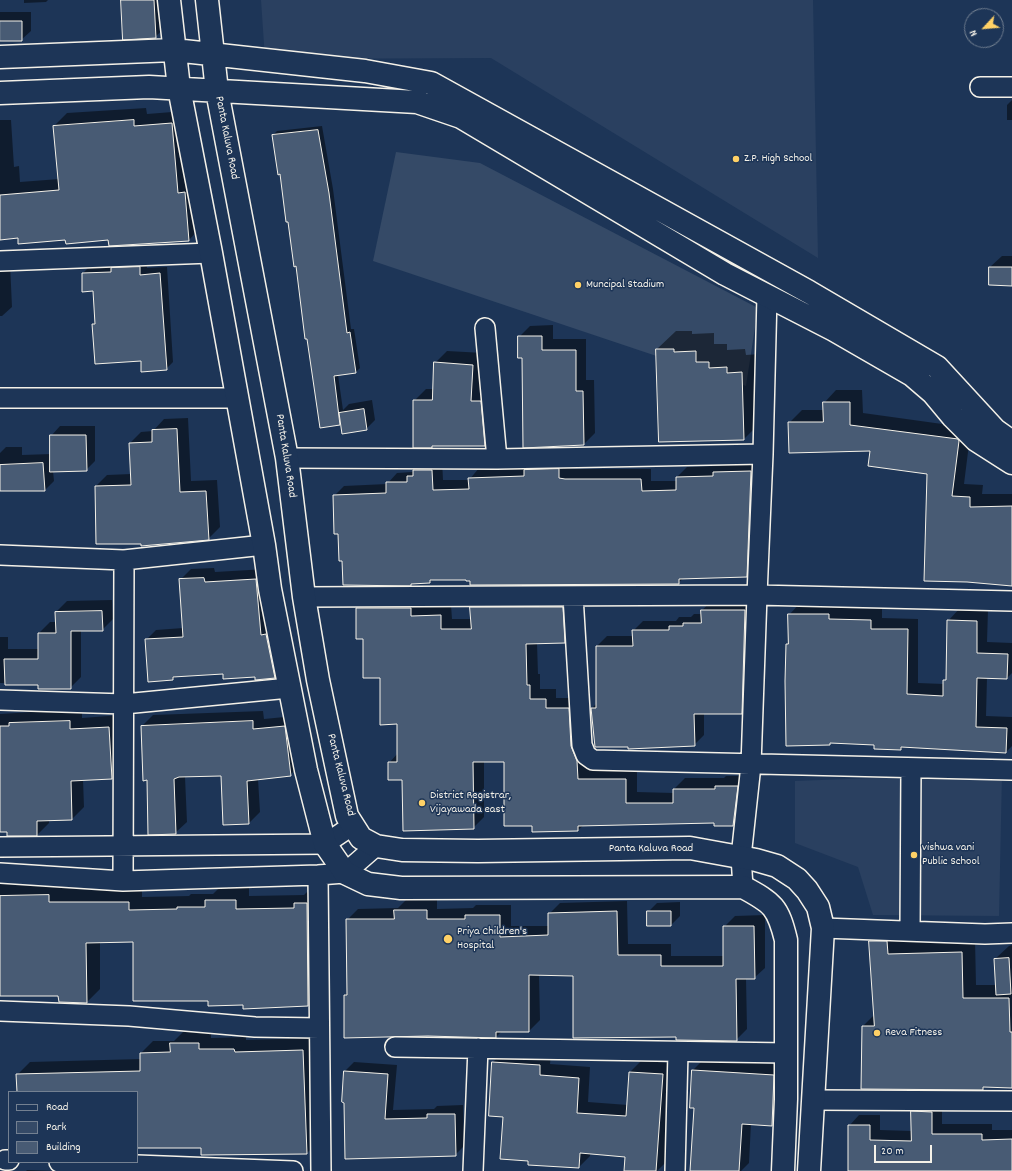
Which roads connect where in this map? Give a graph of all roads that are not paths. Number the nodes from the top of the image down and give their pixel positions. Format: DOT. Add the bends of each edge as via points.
graph roads {
  1 [pos="169,0"];
  2 [pos="207,0"];
  3 [pos="174,50"];
  4 [pos="214,54"];
  5 [pos="0,57"];
  6 [pos="980,87"];
  7 [pos="1012,87"];
  8 [pos="179,88"];
  9 [pos="217,91"];
  10 [pos="0,93"];
  11 [pos="211,253"];
  12 [pos="0,261"];
  13 [pos="767,296"];
  14 [pos="485,328"];
  15 [pos="0,398"];
  16 [pos="238,398"];
  17 [pos="1012,442"];
  18 [pos="762,454"];
  19 [pos="287,458"];
  20 [pos="496,459"];
  21 [pos="1012,463"];
  22 [pos="264,545"];
  23 [pos="0,555"];
  24 [pos="124,560"];
  25 [pos="757,595"];
  26 [pos="572,596"];
  27 [pos="304,597"];
  28 [pos="1012,601"];
  29 [pos="289,688"];
  30 [pos="0,700"];
  31 [pos="124,704"];
  32 [pos="751,765"];
  33 [pos="911,768"];
  34 [pos="1012,770"];
  35 [pos="353,825"];
  36 [pos="325,844"];
  37 [pos="123,845"];
  38 [pos="376,846"];
  39 [pos="0,848"];
  40 [pos="741,858"];
  41 [pos="0,873"];
  42 [pos="345,873"];
  43 [pos="318,875"];
  44 [pos="122,881"];
  45 [pos="743,888"];
  46 [pos="823,928"];
  47 [pos="910,931"];
  48 [pos="1012,933"];
  49 [pos="0,1011"];
  50 [pos="319,1028"];
  51 [pos="395,1047"];
  52 [pos="478,1048"];
  53 [pos="678,1052"];
  54 [pos="786,1053"];
  55 [pos="814,1100"];
  56 [pos="1012,1101"];
  57 [pos="85,1163"];
  58 [pos="294,1171"];
  59 [pos="321,1171"];
  60 [pos="472,1171"];
  61 [pos="675,1171"];
  62 [pos="783,1171"];
  63 [pos="809,1171"];
  1 -- 3 [label="street"];
  2 -- 4 [label="street, Panta Kaluva Road"];
  3 -- 4 [label="street"];
  3 -- 5 [label="street"];
  3 -- 8 [label="street"];
  4 -- 9 [label="street, Panta Kaluva Road"];
  4 -- 17 [label="street" via="365,71 431,83 810,292 937,367 995,430"];
  6 -- 7 [label="street"];
  8 -- 9 [label="street"];
  8 -- 10 [label="street" via="112,87"];
  8 -- 11 [label="street"];
  9 -- 13 [label="street" via="417,102 436,107 461,117 725,274"];
  9 -- 19 [label="street, Panta Kaluva Road"];
  11 -- 12 [label="street"];
  11 -- 16 [label="street"];
  13 -- 18 [label="street"];
  13 -- 21 [label="street" via="834,330 912,375 933,393 976,440"];
  14 -- 20 [label="street"];
  15 -- 16 [label="street"];
  16 -- 22 [label="street"];
  18 -- 20 [label="street"];
  18 -- 25 [label="street"];
  19 -- 20 [label="street"];
  19 -- 27 [label="street, Panta Kaluva Road"];
  22 -- 24 [label="street"];
  22 -- 29 [label="street"];
  23 -- 24 [label="street"];
  24 -- 31 [label="street"];
  25 -- 26 [label="street"];
  25 -- 28 [label="street"];
  25 -- 32 [label="street"];
  26 -- 27 [label="street"];
  26 -- 32 [label="street" via="582,745 583,752 588,758"];
  27 -- 35 [label="street, Panta Kaluva Road" via="318,680 347,816"];
  29 -- 31 [label="street"];
  29 -- 36 [label="street"];
  30 -- 31 [label="street"];
  31 -- 37 [label="street"];
  32 -- 33 [label="street"];
  32 -- 40 [label="street"];
  33 -- 34 [label="street"];
  33 -- 47 [label="street"];
  35 -- 36 [label="street"];
  35 -- 38 [label="street, Panta Kaluva Road" via="361,838"];
  36 -- 37 [label="street"];
  36 -- 42 [label="street"];
  37 -- 39 [label="street"];
  37 -- 44 [label="street"];
  38 -- 40 [label="street, Panta Kaluva Road" via="402,850 478,851 690,848"];
  38 -- 42 [label="street"];
  40 -- 45 [label="street"];
  40 -- 46 [label="street, Panta Kaluva Road" via="777,866 797,879 818,907"];
  41 -- 44 [label="street"];
  42 -- 43 [label="street"];
  42 -- 45 [label="street" via="368,884 401,888"];
  43 -- 44 [label="street"];
  43 -- 50 [label="street"];
  45 -- 54 [label="street" via="766,899 780,917 786,940"];
  46 -- 47 [label="street"];
  46 -- 55 [label="street, Panta Kaluva Road"];
  47 -- 48 [label="street"];
  49 -- 50 [label="street" via="129,1016 255,1027"];
  50 -- 59 [label="street"];
  51 -- 52 [label="street"];
  52 -- 53 [label="street"];
  52 -- 60 [label="street"];
  53 -- 54 [label="street"];
  53 -- 61 [label="street"];
  54 -- 62 [label="street"];
  55 -- 56 [label="street"];
  55 -- 63 [label="street, Panta Kaluva Road"];
  57 -- 58 [label="street"];
}
